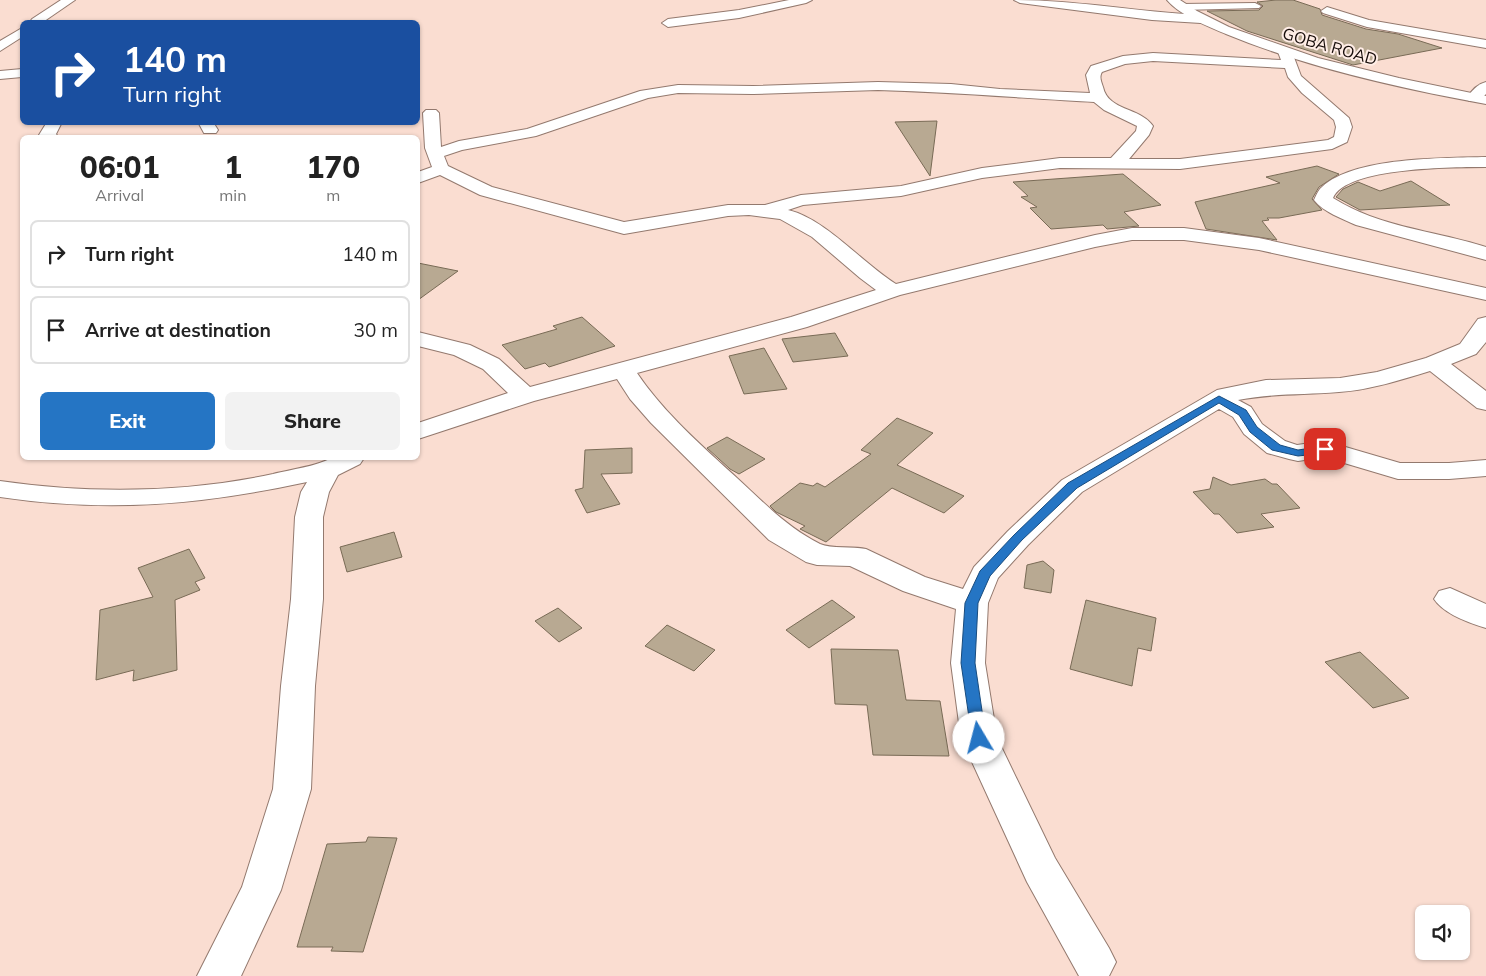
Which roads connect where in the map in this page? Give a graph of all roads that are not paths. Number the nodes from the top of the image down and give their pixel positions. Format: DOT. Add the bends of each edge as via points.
graph roads {
  1 [pos="69,0"];
  2 [pos="806,0"];
  3 [pos="1020,0"];
  4 [pos="1178,4"];
  5 [pos="1255,6"];
  6 [pos="1327,11"];
  7 [pos="1201,19"];
  8 [pos="39,20"];
  9 [pos="668,23"];
  10 [pos="20,33"];
  11 [pos="1486,44"];
  12 [pos="0,47"];
  13 [pos="1287,58"];
  14 [pos="20,73"];
  15 [pos="0,75"];
  16 [pos="1486,86"];
  17 [pos="1098,98"];
  18 [pos="1480,99"];
  19 [pos="430,113"];
  20 [pos="438,162"];
  21 [pos="1486,162"];
  22 [pos="1116,163"];
  23 [pos="420,176"];
  24 [pos="767,210"];
  25 [pos="1486,254"];
  26 [pos="892,291"];
  27 [pos="1486,294"];
  28 [pos="1486,324"];
  29 [pos="420,340"];
  30 [pos="1434,364"];
  31 [pos="623,370"];
  32 [pos="525,396"];
  33 [pos="1219,399"];
  34 [pos="1486,403"];
  35 [pos="420,430"];
  36 [pos="340,464"];
  37 [pos="1486,468"];
  38 [pos="0,489"];
  39 [pos="1450,599"];
  40 [pos="972,603"];
  41 [pos="1486,617"];
  42 [pos="1094,962"];
  43 [pos="218,976"];
  1 -- 8 [label="street"];
  2 -- 9 [label="street" via="739,14"];
  3 -- 7 [label="street"];
  4 -- 5 [label="street"];
  4 -- 7 [label="street, GOBA ROAD"];
  6 -- 11 [label="street" via="1368,23"];
  7 -- 13 [label="street, GOBA ROAD"];
  10 -- 12 [label="street"];
  13 -- 17 [label="street" via="1153,57 1123,60 1096,69 1093,75"];
  13 -- 18 [label="street, GOBA ROAD"];
  13 -- 22 [label="street" via="1295,77 1341,118 1344,126 1341,138 1332,144 1180,164"];
  14 -- 15 [label="street"];
  16 -- 18 [label="street"];
  17 -- 20 [label="street" via="914,87 678,89 646,94 524,134 482,140"];
  17 -- 22 [label="street" via="1145,126"];
  19 -- 20 [label="street"];
  20 -- 23 [label="street"];
  20 -- 24 [label="street" via="486,191 624,228 739,210"];
  21 -- 25 [label="street" via="1420,163 1370,171 1327,190 1323,200 1360,221 1382,229"];
  22 -- 24 [label="street" via="1060,163 982,173 901,191 801,200"];
  24 -- 26 [label="street" via="788,215 808,227"];
  26 -- 27 [label="street" via="1095,241 1132,234 1184,234 1290,250"];
  26 -- 31 [label="street" via="799,322"];
  28 -- 30 [label="street" via="1468,349"];
  29 -- 32 [label="street" via="462,350 492,364"];
  30 -- 33 [label="street" via="1379,379 1340,385 1266,387"];
  30 -- 34 [label="street"];
  31 -- 32 [label="street"];
  31 -- 40 [label="street" via="660,418 780,533 816,555 855,556 914,584"];
  32 -- 35 [label="street"];
  33 -- 37 [label="street" via="1242,412 1254,429 1276,447 1298,453 1325,449 1398,471"];
  33 -- 40 [label="street" via="1072,486 985,574"];
  36 -- 38 [label="street" via="228,490 137,498 40,496"];
  36 -- 43 [label="street" via="315,492 309,517 307,599 292,790 262,890"];
  39 -- 41 [label="street"];
  40 -- 42 [label="street" via="968,663 979,738 1041,870"];
}
